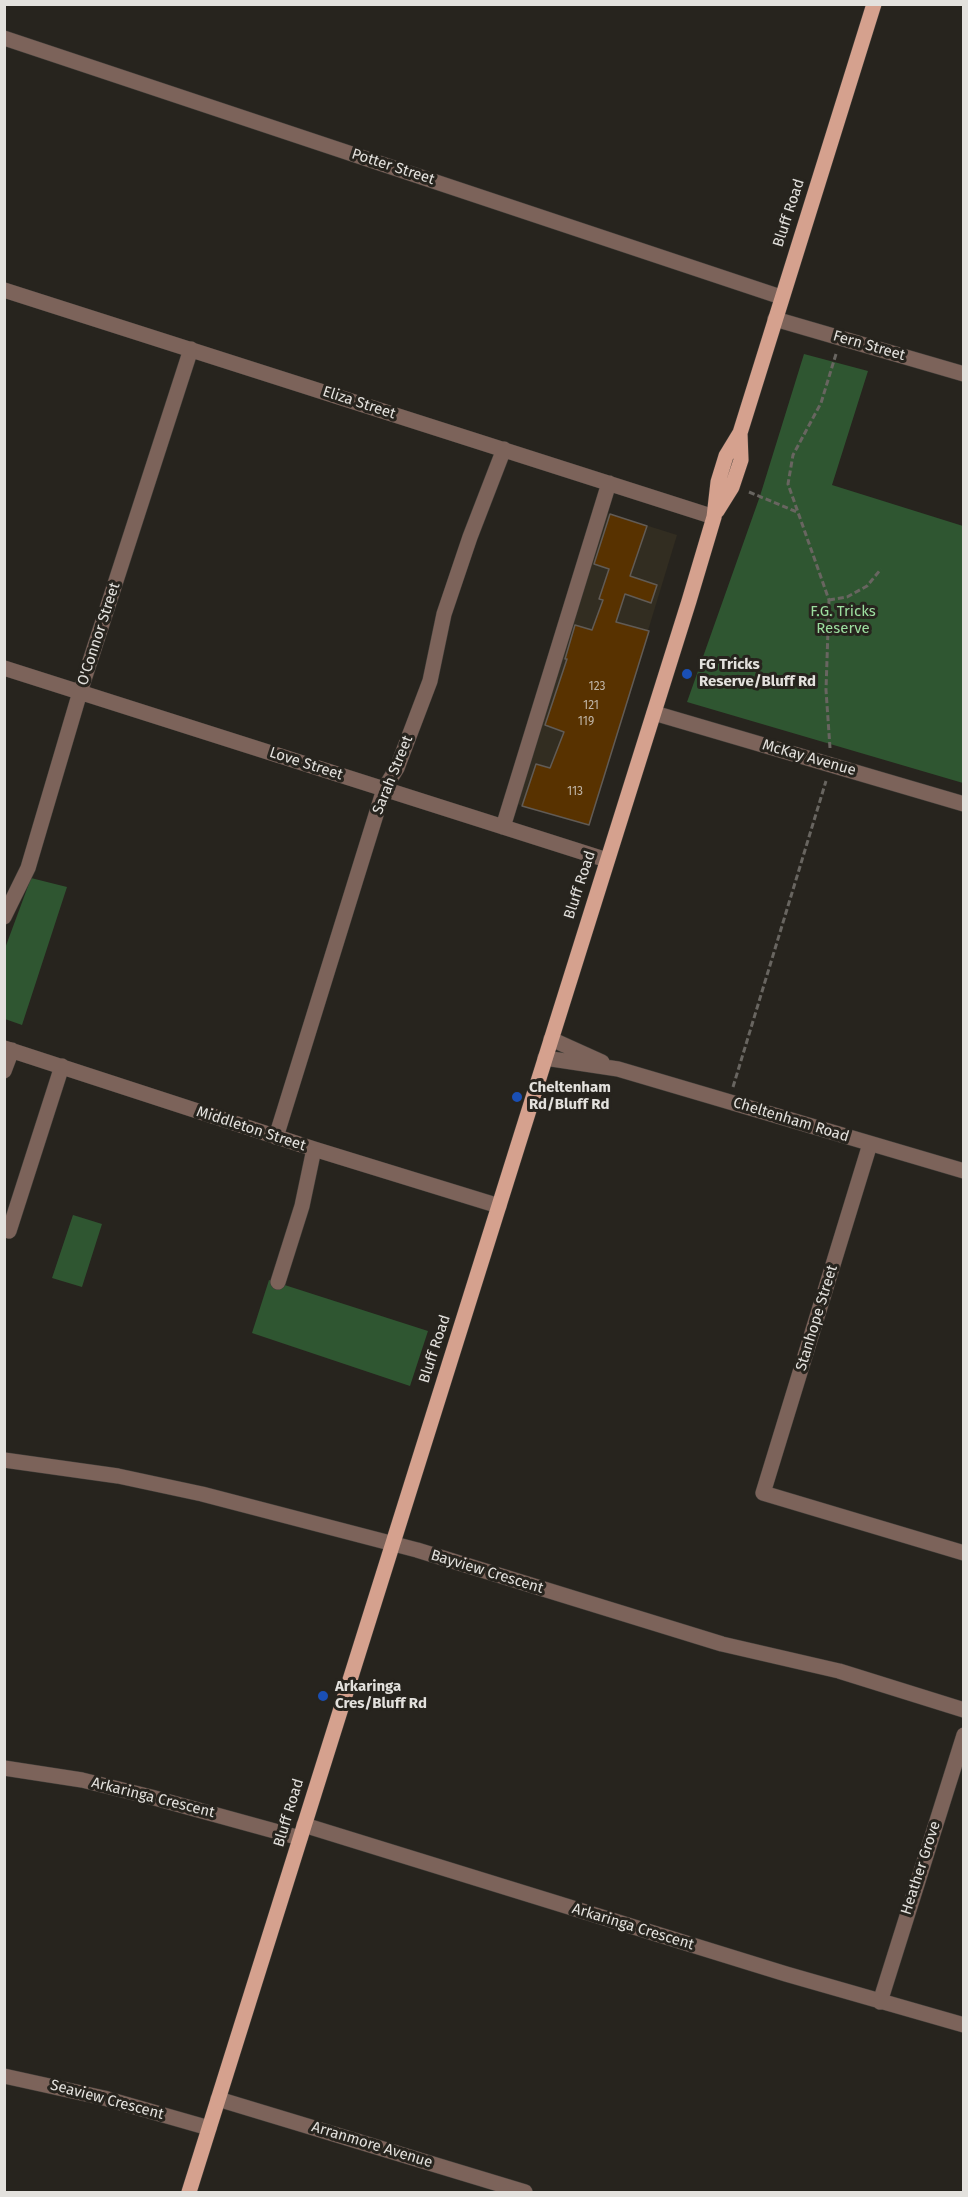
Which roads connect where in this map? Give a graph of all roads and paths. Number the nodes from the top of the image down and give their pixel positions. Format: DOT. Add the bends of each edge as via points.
graph roads {
  1 [pos="874,4"];
  2 [pos="4,38"];
  3 [pos="4,290"];
  4 [pos="781,297"];
  5 [pos="775,319"];
  6 [pos="840,338"];
  7 [pos="191,349"];
  8 [pos="963,374"];
  9 [pos="504,449"];
  10 [pos="609,483"];
  11 [pos="749,492"];
  12 [pos="799,513"];
  13 [pos="714,517"];
  14 [pos="881,569"];
  15 [pos="828,600"];
  16 [pos="4,668"];
  17 [pos="80,692"];
  18 [pos="654,713"];
  19 [pos="831,764"];
  20 [pos="384,789"];
  21 [pos="963,804"];
  22 [pos="503,827"];
  23 [pos="607,860"];
  24 [pos="4,917"];
  25 [pos="550,1039"];
  26 [pos="8,1049"];
  27 [pos="545,1058"];
  28 [pos="62,1066"];
  29 [pos="618,1069"];
  30 [pos="4,1071"];
  31 [pos="729,1101"];
  32 [pos="276,1137"];
  33 [pos="870,1144"];
  34 [pos="314,1149"];
  35 [pos="963,1171"];
  36 [pos="499,1206"];
  37 [pos="9,1231"];
  38 [pos="278,1282"];
  39 [pos="4,1460"];
  40 [pos="392,1544"];
  41 [pos="963,1553"];
  42 [pos="963,1710"];
  43 [pos="963,1735"];
  44 [pos="4,1768"];
  45 [pos="302,1831"];
  46 [pos="880,2002"];
  47 [pos="963,2025"];
  48 [pos="4,2076"];
  49 [pos="219,2099"];
  50 [pos="210,2128"];
  51 [pos="189,2193"];
  52 [pos="525,2193"];
  1 -- 4 [label="main road, Bluff Road"];
  2 -- 4 [label="street, Potter Street"];
  3 -- 7 [label="street, Eliza Street"];
  4 -- 5 [label="main road, Bluff Road"];
  5 -- 6 [label="street, Fern Street"];
  5 -- 13 [label="main road, Bluff Road" via="740,433 741,460 732,487"];
  6 -- 8 [label="street, Fern Street"];
  6 -- 12 [label="path" via="821,403 793,455 788,484"];
  7 -- 9 [label="street, Eliza Street"];
  7 -- 17 [label="street, O'Connor Street"];
  9 -- 10 [label="street, Eliza Street"];
  9 -- 20 [label="street, Sarah Street" via="444,614 430,681 397,768"];
  10 -- 13 [label="street, Eliza Street"];
  10 -- 22 [label="street"];
  11 -- 12 [label="path"];
  12 -- 15 [label="path"];
  13 -- 18 [label="main road, Bluff Road"];
  14 -- 15 [label="path" via="867,586 848,597"];
  15 -- 19 [label="path" via="826,690"];
  16 -- 17 [label="street, Love Street"];
  17 -- 20 [label="street, Love Street"];
  17 -- 24 [label="street, O'Connor Street" via="28,868"];
  18 -- 19 [label="street, McKay Avenue"];
  18 -- 23 [label="main road, Bluff Road"];
  19 -- 21 [label="street, McKay Avenue"];
  19 -- 31 [label="path"];
  20 -- 22 [label="street, Love Street"];
  20 -- 32 [label="street, Sarah Street"];
  22 -- 23 [label="street, Love Street"];
  23 -- 25 [label="main road, Bluff Road"];
  25 -- 27 [label="main road, Bluff Road"];
  25 -- 29 [label="street, Cheltenham Road"];
  26 -- 28 [label="street, Middleton Street"];
  26 -- 30 [label="street"];
  27 -- 29 [label="street, Cheltenham Road"];
  27 -- 36 [label="main road, Bluff Road"];
  28 -- 32 [label="street, Middleton Street"];
  28 -- 37 [label="street"];
  29 -- 31 [label="street, Cheltenham Road"];
  31 -- 33 [label="street, Cheltenham Road"];
  32 -- 34 [label="street, Middleton Street"];
  33 -- 35 [label="street, Cheltenham Road"];
  33 -- 41 [label="street, Stanhope Street" via="763,1493"];
  34 -- 36 [label="street, Middleton Street"];
  34 -- 38 [label="street" via="302,1206"];
  36 -- 40 [label="main road, Bluff Road"];
  39 -- 40 [label="street, Bayview Crescent" via="118,1476 202,1494"];
  40 -- 42 [label="street, Bayview Crescent" via="722,1644 839,1671"];
  40 -- 45 [label="main road, Bluff Road"];
  43 -- 46 [label="street, Heather Grove"];
  44 -- 45 [label="street, Arkaringa Crescent" via="82,1780"];
  45 -- 46 [label="street, Arkaringa Crescent"];
  45 -- 49 [label="main road, Bluff Road"];
  46 -- 47 [label="street, Arkaringa Crescent"];
  48 -- 50 [label="street, Seaview Crescent" via="105,2098"];
  49 -- 50 [label="main road, Bluff Road"];
  49 -- 52 [label="street, Arranmore Avenue"];
  50 -- 51 [label="main road, Bluff Road"];
}
